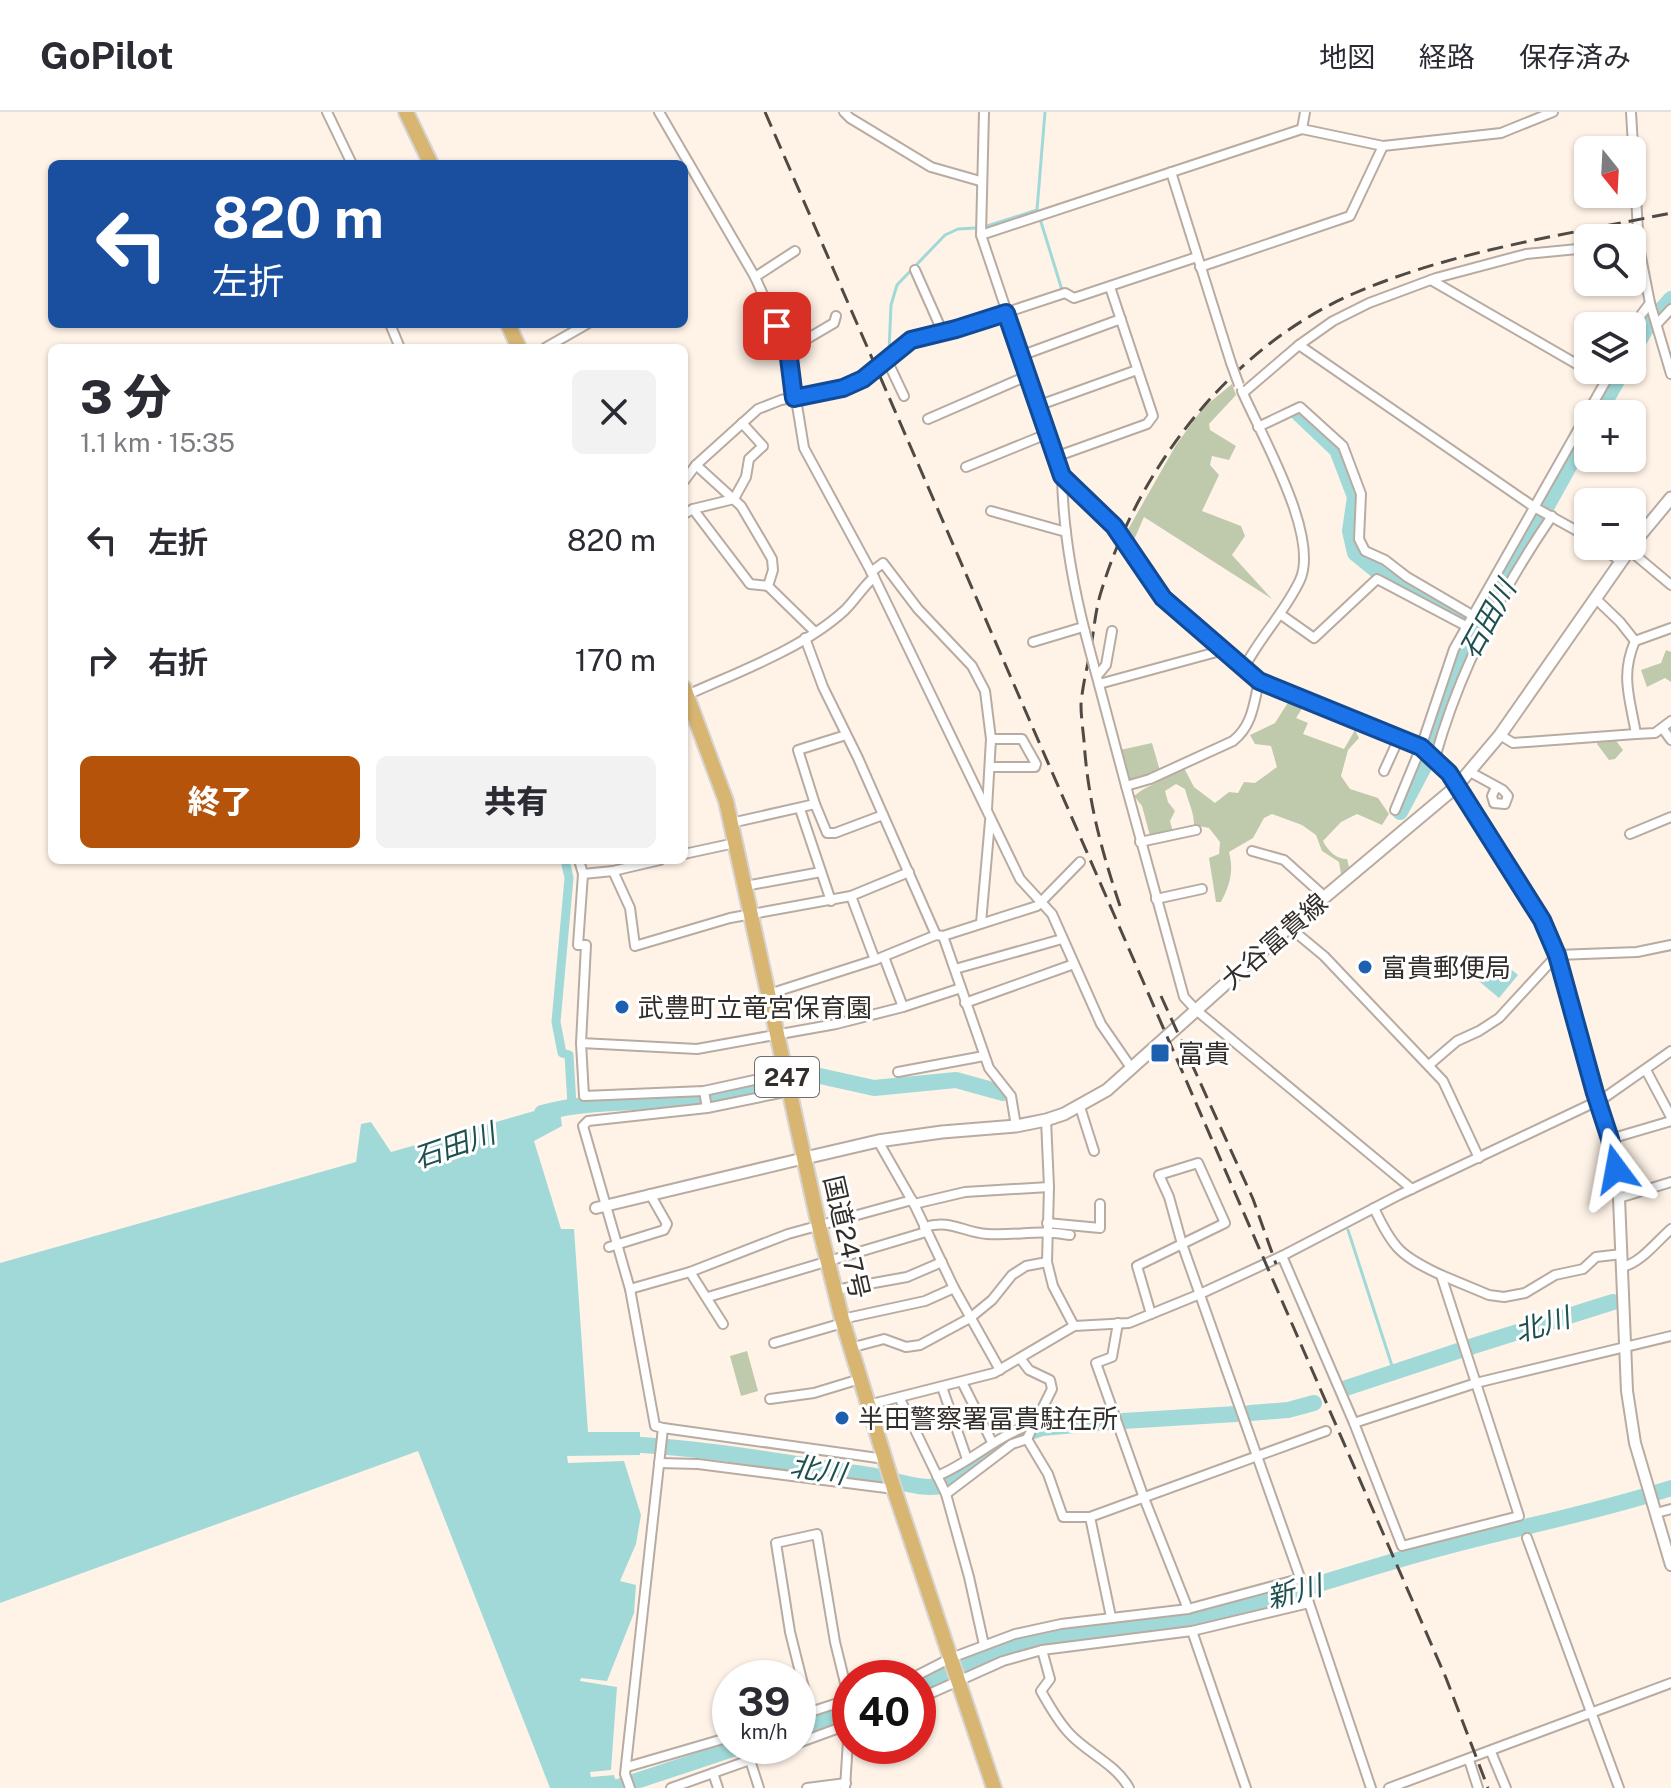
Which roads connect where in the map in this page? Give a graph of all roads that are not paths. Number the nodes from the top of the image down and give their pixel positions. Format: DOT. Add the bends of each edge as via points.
graph roads {
  1 [pos="327,112"];
  2 [pos="406,112"];
  3 [pos="659,112"];
  4 [pos="844,112"];
  5 [pos="984,112"];
  6 [pos="1305,112"];
  7 [pos="1553,112"];
  8 [pos="1631,112"];
  9 [pos="1302,129"];
  10 [pos="1383,146"];
  11 [pos="350,160"];
  12 [pos="429,160"];
  13 [pos="687,160"];
  14 [pos="688,162"];
  15 [pos="1171,172"];
  16 [pos="980,181"];
  17 [pos="1635,224"];
  18 [pos="981,235"];
  19 [pos="1574,249"];
  20 [pos="795,251"];
  21 [pos="1198,262"];
  22 [pos="915,270"];
  23 [pos="755,277"];
  24 [pos="1431,280"];
  25 [pos="1646,286"];
  26 [pos="1110,287"];
  27 [pos="1651,306"];
  28 [pos="1671,309"];
  29 [pos="1646,312"];
  30 [pos="1006,313"];
  31 [pos="836,316"];
  32 [pos="1121,319"];
  33 [pos="1657,324"];
  34 [pos="582,328"];
  35 [pos="943,333"];
  36 [pos="561,344"];
  37 [pos="1299,345"];
  38 [pos="788,350"];
  39 [pos="1020,356"];
  40 [pos="886,358"];
  41 [pos="1574,363"];
  42 [pos="1137,370"];
  43 [pos="1671,374"];
  44 [pos="1027,376"];
  45 [pos="1604,384"];
  46 [pos="1241,389"];
  47 [pos="904,396"];
  48 [pos="794,398"];
  49 [pos="1037,406"];
  50 [pos="928,419"];
  51 [pos="742,423"];
  52 [pos="1258,427"];
  53 [pos="1047,434"];
  54 [pos="1055,457"];
  55 [pos="696,465"];
  56 [pos="966,467"];
  57 [pos="688,476"];
  58 [pos="1062,476"];
  59 [pos="1671,498"];
  60 [pos="734,499"];
  61 [pos="1534,507"];
  62 [pos="693,509"];
  63 [pos="991,511"];
  64 [pos="688,512"];
  65 [pos="1551,515"];
  66 [pos="1574,529"];
  67 [pos="1066,532"];
  68 [pos="1646,532"];
  69 [pos="1645,560"];
  70 [pos="1620,561"];
  71 [pos="872,575"];
  72 [pos="1671,585"];
  73 [pos="768,586"];
  74 [pos="1595,598"];
  75 [pos="1280,614"];
  76 [pos="1472,615"];
  77 [pos="1466,626"];
  78 [pos="1084,630"];
  79 [pos="1112,631"];
  80 [pos="815,632"];
  81 [pos="1669,632"];
  82 [pos="805,638"];
  83 [pos="1635,641"];
  84 [pos="1033,642"];
  85 [pos="1224,650"];
  86 [pos="1244,668"];
  87 [pos="1098,680"];
  88 [pos="1259,681"];
  89 [pos="688,697"];
  90 [pos="688,703"];
  91 [pos="1671,721"];
  92 [pos="1663,729"];
  93 [pos="1636,734"];
  94 [pos="846,735"];
  95 [pos="1500,735"];
  96 [pos="1399,738"];
  97 [pos="991,739"];
  98 [pos="1671,740"];
  99 [pos="1421,747"];
  100 [pos="1435,758"];
  101 [pos="991,767"];
  102 [pos="1384,771"];
  103 [pos="1470,772"];
  104 [pos="1126,786"];
  105 [pos="1457,786"];
  106 [pos="1496,787"];
  107 [pos="815,804"];
  108 [pos="800,809"];
  109 [pos="1395,810"];
  110 [pos="883,815"];
  111 [pos="988,815"];
  112 [pos="1671,817"];
  113 [pos="731,823"];
  114 [pos="1196,830"];
  115 [pos="1630,834"];
  116 [pos="1140,842"];
  117 [pos="735,843"];
  118 [pos="1252,851"];
  119 [pos="688,853"];
  120 [pos="1080,862"];
  121 [pos="580,864"];
  122 [pos="643,864"];
  123 [pos="613,871"];
  124 [pos="821,872"];
  125 [pos="909,872"];
  126 [pos="583,874"];
  127 [pos="745,886"];
  128 [pos="1202,889"];
  129 [pos="851,896"];
  130 [pos="1325,897"];
  131 [pos="1156,899"];
  132 [pos="831,901"];
  133 [pos="1041,902"];
  134 [pos="751,914"];
  135 [pos="981,923"];
  136 [pos="1289,927"];
  137 [pos="940,936"];
  138 [pos="1062,939"];
  139 [pos="1671,945"];
  140 [pos="1557,955"];
  141 [pos="880,958"];
  142 [pos="1074,964"];
  143 [pos="955,969"];
  144 [pos="961,988"];
  145 [pos="769,994"];
  146 [pos="965,1003"];
  147 [pos="903,1007"];
  148 [pos="1196,1010"];
  149 [pos="778,1034"];
  150 [pos="581,1043"];
  151 [pos="1671,1051"];
  152 [pos="984,1056"];
  153 [pos="1429,1065"];
  154 [pos="1132,1069"];
  155 [pos="1646,1070"];
  156 [pos="898,1072"];
  157 [pos="786,1073"];
  158 [pos="704,1091"];
  159 [pos="790,1091"];
  160 [pos="1597,1100"];
  161 [pos="1080,1107"];
  162 [pos="707,1108"];
  163 [pos="1671,1119"];
  164 [pos="1046,1120"];
  165 [pos="1016,1126"];
  166 [pos="1610,1139"];
  167 [pos="878,1141"];
  168 [pos="1094,1151"];
  169 [pos="805,1158"];
  170 [pos="1479,1158"];
  171 [pos="1671,1182"];
  172 [pos="1049,1187"];
  173 [pos="1412,1189"];
  174 [pos="650,1194"];
  175 [pos="1619,1198"];
  176 [pos="913,1202"];
  177 [pos="1100,1204"];
  178 [pos="601,1206"];
  179 [pos="1374,1208"];
  180 [pos="819,1226"];
  181 [pos="1047,1226"];
  182 [pos="925,1229"];
  183 [pos="1671,1229"];
  184 [pos="1070,1235"];
  185 [pos="1182,1244"];
  186 [pos="613,1245"];
  187 [pos="1622,1254"];
  188 [pos="1282,1256"];
  189 [pos="827,1261"];
  190 [pos="942,1262"];
  191 [pos="1047,1262"];
  192 [pos="1622,1267"];
  193 [pos="690,1272"];
  194 [pos="1441,1275"];
  195 [pos="954,1288"];
  196 [pos="630,1289"];
  197 [pos="835,1290"];
  198 [pos="1200,1294"];
  199 [pos="708,1297"];
  200 [pos="1151,1314"];
  201 [pos="970,1318"];
  202 [pos="842,1321"];
  203 [pos="1118,1323"];
  204 [pos="723,1324"];
  205 [pos="1074,1326"];
  206 [pos="1671,1336"];
  207 [pos="774,1343"];
  208 [pos="850,1348"];
  209 [pos="1625,1348"];
  210 [pos="1020,1358"];
  211 [pos="1000,1370"];
  212 [pos="860,1379"];
  213 [pos="962,1382"];
  214 [pos="1476,1383"];
  215 [pos="942,1387"];
  216 [pos="770,1399"];
  217 [pos="900,1399"];
  218 [pos="868,1405"];
  219 [pos="1354,1423"];
  220 [pos="1033,1424"];
  221 [pos="1326,1431"];
  222 [pos="663,1432"];
  223 [pos="1027,1439"];
  224 [pos="992,1442"];
  225 [pos="1257,1457"];
  226 [pos="660,1459"];
  227 [pos="967,1459"];
  228 [pos="886,1463"];
  229 [pos="937,1476"];
  230 [pos="894,1489"];
  231 [pos="946,1494"];
  232 [pos="1144,1498"];
  233 [pos="1671,1509"];
  234 [pos="1655,1510"];
  235 [pos="1090,1517"];
  236 [pos="1527,1538"];
  237 [pos="1671,1565"];
  238 [pos="1299,1579"];
  239 [pos="1309,1603"];
  240 [pos="1188,1609"];
  241 [pos="1111,1617"];
  242 [pos="1192,1631"];
  243 [pos="984,1645"];
  244 [pos="1042,1650"];
  245 [pos="951,1658"];
  246 [pos="797,1660"];
  247 [pos="840,1660"];
  248 [pos="936,1666"];
  249 [pos="960,1682"];
  250 [pos="1671,1683"];
  251 [pos="936,1692"];
  252 [pos="1590,1713"];
  253 [pos="712,1743"];
  254 [pos="1491,1752"];
  255 [pos="1469,1760"];
  256 [pos="739,1764"];
  257 [pos="751,1764"];
  258 [pos="847,1764"];
  259 [pos="626,1770"];
  260 [pos="713,1773"];
  261 [pos="845,1786"];
  262 [pos="630,1788"];
  263 [pos="671,1788"];
  264 [pos="718,1788"];
  265 [pos="759,1788"];
  266 [pos="807,1788"];
  267 [pos="994,1788"];
  268 [pos="1129,1788"];
  269 [pos="1246,1788"];
  270 [pos="1371,1788"];
  271 [pos="1389,1788"];
  272 [pos="1478,1788"];
  273 [pos="1506,1788"];
  274 [pos="1619,1788"];
  1 -- 11 [label="street"];
  2 -- 12 [label="highway"];
  3 -- 13 [label="street"];
  4 -- 16 [label="street" via="931,167"];
  5 -- 16 [label="street"];
  6 -- 9 [label="street"];
  7 -- 10 [label="street" via="1501,133"];
  8 -- 17 [label="street"];
  9 -- 10 [label="street"];
  9 -- 15 [label="street"];
  10 -- 21 [label="street" via="1350,216"];
  14 -- 23 [label="street"];
  15 -- 18 [label="street"];
  15 -- 21 [label="street"];
  16 -- 18 [label="street"];
  18 -- 30 [label="street"];
  19 -- 24 [label="street" via="1526,254"];
  20 -- 23 [label="street"];
  21 -- 26 [label="street"];
  21 -- 46 [label="street, bridge"];
  22 -- 35 [label="street"];
  23 -- 38 [label="street"];
  24 -- 37 [label="street" via="1357,309"];
  24 -- 41 [label="street"];
  25 -- 27 [label="street"];
  26 -- 30 [label="street" via="1074,298 1065,293"];
  26 -- 32 [label="street"];
  27 -- 29 [label="street"];
  27 -- 33 [label="street"];
  28 -- 33 [label="street"];
  30 -- 35 [label="street"];
  30 -- 39 [label="street"];
  31 -- 38 [label="street" via="834,323"];
  32 -- 39 [label="street"];
  32 -- 42 [label="street"];
  33 -- 43 [label="street"];
  34 -- 36 [label="street"];
  35 -- 40 [label="street" via="911,340"];
  37 -- 46 [label="street"];
  37 -- 61 [label="street"];
  38 -- 48 [label="street"];
  39 -- 44 [label="street"];
  40 -- 47 [label="street"];
  40 -- 48 [label="street" via="863,379 843,388"];
  42 -- 49 [label="street"];
  42 -- 54 [label="street" via="1153,416 1147,424"];
  44 -- 49 [label="street"];
  44 -- 50 [label="street"];
  45 -- 61 [label="street"];
  46 -- 52 [label="street"];
  48 -- 51 [label="street" via="758,409"];
  48 -- 71 [label="street" via="804,448"];
  49 -- 53 [label="street"];
  51 -- 55 [label="street"];
  51 -- 60 [label="street" via="763,446 749,459"];
  52 -- 75 [label="street" via="1303,538 1300,579"];
  52 -- 76 [label="street" via="1300,407 1343,446 1361,494 1359,539 1365,551"];
  53 -- 54 [label="street"];
  53 -- 56 [label="street"];
  54 -- 58 [label="street"];
  55 -- 57 [label="street"];
  55 -- 60 [label="street"];
  58 -- 67 [label="street"];
  58 -- 85 [label="street, bridge" via="1114,526 1163,598"];
  59 -- 68 [label="main road, 大谷富貴線"];
  60 -- 62 [label="street"];
  60 -- 73 [label="street" via="772,559"];
  61 -- 65 [label="street"];
  61 -- 76 [label="street"];
  62 -- 64 [label="street"];
  62 -- 73 [label="street" via="750,584"];
  63 -- 67 [label="street"];
  65 -- 66 [label="street"];
  65 -- 100 [label="street" via="1470,661"];
  67 -- 78 [label="street"];
  69 -- 72 [label="street"];
  70 -- 74 [label="main road, 大谷富貴線"];
  71 -- 80 [label="street" via="845,609"];
  71 -- 97 [label="street" via="883,563 972,666 985,691"];
  71 -- 111 [label="street"];
  73 -- 80 [label="street"];
  74 -- 83 [label="street"];
  74 -- 95 [label="main road, 大谷富貴線"];
  75 -- 77 [label="street" via="1314,638 1377,579"];
  75 -- 86 [label="street"];
  76 -- 77 [label="street"];
  77 -- 99 [label="street"];
  78 -- 84 [label="street"];
  78 -- 87 [label="street, bridge"];
  79 -- 87 [label="street"];
  80 -- 82 [label="street"];
  81 -- 83 [label="street"];
  82 -- 89 [label="street"];
  82 -- 94 [label="street"];
  83 -- 93 [label="street" via="1626,675"];
  85 -- 86 [label="street"];
  85 -- 87 [label="street"];
  86 -- 88 [label="street"];
  87 -- 104 [label="street"];
  88 -- 96 [label="street"];
  88 -- 104 [label="street" via="1244,733"];
  90 -- 113 [label="highway, 国道247号 / 247" via="719,777"];
  91 -- 92 [label="street"];
  92 -- 93 [label="street"];
  92 -- 98 [label="street"];
  93 -- 95 [label="street" via="1513,743"];
  94 -- 107 [label="street" via="798,750"];
  94 -- 110 [label="street"];
  95 -- 103 [label="main road, 大谷富貴線"];
  96 -- 99 [label="street"];
  96 -- 102 [label="street"];
  97 -- 101 [label="street"];
  97 -- 101 [label="street" via="1022,739 1036,764"];
  99 -- 100 [label="street"];
  99 -- 109 [label="street"];
  100 -- 105 [label="street"];
  101 -- 111 [label="street"];
  103 -- 105 [label="main road, 大谷富貴線"];
  103 -- 106 [label="street"];
  104 -- 116 [label="street"];
  105 -- 130 [label="main road, 大谷富貴線"];
  105 -- 140 [label="street" via="1542,920"];
  107 -- 108 [label="street"];
  107 -- 110 [label="street" via="827,833"];
  108 -- 113 [label="street"];
  108 -- 124 [label="street"];
  110 -- 125 [label="street"];
  111 -- 133 [label="street" via="1020,879"];
  111 -- 135 [label="street"];
  112 -- 115 [label="street"];
  113 -- 117 [label="highway, 国道247号 / 247"];
  114 -- 116 [label="street"];
  116 -- 131 [label="street"];
  117 -- 119 [label="street"];
  117 -- 127 [label="highway, 国道247号 / 247"];
  118 -- 130 [label="street" via="1284,860"];
  120 -- 133 [label="street"];
  121 -- 126 [label="street"];
  122 -- 123 [label="street"];
  123 -- 126 [label="street"];
  123 -- 134 [label="street" via="630,908 635,946"];
  124 -- 127 [label="street"];
  124 -- 132 [label="street"];
  125 -- 129 [label="street"];
  125 -- 137 [label="street"];
  126 -- 150 [label="street" via="578,945 586,945"];
  127 -- 134 [label="highway, 国道247号 / 247"];
  128 -- 131 [label="street"];
  129 -- 132 [label="street"];
  129 -- 141 [label="street"];
  130 -- 136 [label="main road, 大谷富貴線"];
  131 -- 148 [label="street" via="1184,997"];
  132 -- 134 [label="street"];
  133 -- 135 [label="street"];
  133 -- 138 [label="street"];
  134 -- 145 [label="highway, 国道247号 / 247"];
  135 -- 137 [label="street"];
  136 -- 148 [label="main road, 大谷富貴線"];
  136 -- 153 [label="street"];
  137 -- 141 [label="street"];
  137 -- 143 [label="street"];
  138 -- 142 [label="street"];
  138 -- 143 [label="street"];
  139 -- 140 [label="street" via="1637,952"];
  140 -- 153 [label="street" via="1499,1018 1457,1041"];
  140 -- 160 [label="street"];
  141 -- 145 [label="street"];
  141 -- 147 [label="street"];
  142 -- 146 [label="street"];
  142 -- 154 [label="street" via="1101,1024"];
  143 -- 144 [label="street"];
  144 -- 146 [label="street"];
  144 -- 147 [label="street"];
  145 -- 149 [label="highway, 国道247号 / 247"];
  146 -- 152 [label="street"];
  147 -- 149 [label="street"];
  148 -- 154 [label="main road, 大谷富貴線"];
  148 -- 173 [label="street"];
  149 -- 150 [label="street" via="697,1049"];
  149 -- 157 [label="highway, 国道247号 / 247"];
  150 -- 158 [label="street" via="584,1096"];
  151 -- 155 [label="street"];
  152 -- 156 [label="street"];
  152 -- 165 [label="street" via="1011,1096"];
  153 -- 170 [label="street" via="1453,1099"];
  154 -- 161 [label="main road, 大谷富貴線"];
  155 -- 160 [label="street"];
  155 -- 163 [label="street"];
  157 -- 158 [label="street"];
  157 -- 159 [label="highway, 国道247号 / 247"];
  158 -- 162 [label="street"];
  159 -- 162 [label="street"];
  159 -- 169 [label="highway, 国道247号 / 247"];
  160 -- 166 [label="street"];
  160 -- 170 [label="street"];
  161 -- 164 [label="main road, 大谷富貴線"];
  161 -- 168 [label="street"];
  162 -- 178 [label="street" via="588,1121 583,1126"];
  163 -- 166 [label="street"];
  164 -- 165 [label="main road, 大谷富貴線"];
  164 -- 172 [label="street"];
  165 -- 167 [label="main road, 大谷富貴線"];
  166 -- 175 [label="street"];
  167 -- 169 [label="main road, 大谷富貴線"];
  167 -- 176 [label="street"];
  169 -- 174 [label="street"];
  169 -- 180 [label="highway, 国道247号 / 247"];
  170 -- 173 [label="street"];
  171 -- 175 [label="street"];
  172 -- 176 [label="street" via="965,1192"];
  172 -- 181 [label="street"];
  173 -- 179 [label="street"];
  174 -- 178 [label="street"];
  174 -- 186 [label="street" via="667,1224 664,1230"];
  175 -- 187 [label="street"];
  176 -- 180 [label="street"];
  176 -- 182 [label="street"];
  177 -- 181 [label="street" via="1100,1228"];
  178 -- 186 [label="street"];
  179 -- 188 [label="street"];
  179 -- 194 [label="street" via="1389,1241 1401,1253"];
  180 -- 189 [label="highway, 国道247号 / 247"];
  180 -- 193 [label="street"];
  181 -- 182 [label="street" via="990,1234 951,1223"];
  181 -- 184 [label="street"];
  181 -- 191 [label="street"];
  182 -- 189 [label="street"];
  182 -- 190 [label="street"];
  183 -- 192 [label="street"];
  185 -- 185 [label="street" via="1225,1223 1198,1163 1159,1175"];
  185 -- 198 [label="street"];
  185 -- 200 [label="street" via="1137,1266"];
  186 -- 196 [label="street"];
  187 -- 192 [label="street"];
  187 -- 194 [label="street" via="1596,1257 1583,1269 1504,1297"];
  188 -- 198 [label="street"];
  188 -- 219 [label="street"];
  189 -- 197 [label="highway, 国道247号 / 247"];
  189 -- 199 [label="street"];
  190 -- 195 [label="street"];
  190 -- 197 [label="street" via="907,1277"];
  191 -- 201 [label="street" via="1012,1275"];
  191 -- 205 [label="street"];
  192 -- 209 [label="street"];
  193 -- 196 [label="street"];
  193 -- 199 [label="street"];
  194 -- 214 [label="street"];
  195 -- 201 [label="street"];
  195 -- 202 [label="street" via="925,1301"];
  196 -- 222 [label="street" via="655,1426"];
  197 -- 202 [label="highway, 国道247号 / 247"];
  198 -- 200 [label="street"];
  198 -- 225 [label="street"];
  199 -- 204 [label="street"];
  200 -- 203 [label="street"];
  201 -- 208 [label="street" via="920,1345 906,1347 884,1339"];
  201 -- 211 [label="street"];
  202 -- 207 [label="street"];
  202 -- 208 [label="highway, 国道247号 / 247"];
  203 -- 205 [label="street"];
  203 -- 232 [label="street" via="1112,1357 1096,1363"];
  205 -- 210 [label="street"];
  206 -- 209 [label="street"];
  208 -- 212 [label="highway, 国道247号 / 247"];
  209 -- 214 [label="street"];
  209 -- 234 [label="street" via="1635,1443"];
  210 -- 211 [label="street"];
  210 -- 220 [label="street" via="1029,1370 1050,1380 1052,1389"];
  211 -- 213 [label="street"];
  212 -- 216 [label="street"];
  212 -- 218 [label="highway, 国道247号 / 247"];
  213 -- 215 [label="street"];
  213 -- 224 [label="street"];
  214 -- 219 [label="street"];
  214 -- 219 [label="street" via="1519,1516 1402,1546"];
  215 -- 217 [label="street"];
  215 -- 227 [label="street"];
  217 -- 218 [label="street"];
  217 -- 229 [label="street"];
  218 -- 228 [label="highway, 国道247号 / 247"];
  220 -- 223 [label="street"];
  220 -- 224 [label="street"];
  221 -- 225 [label="street"];
  222 -- 226 [label="street"];
  222 -- 228 [label="street"];
  223 -- 231 [label="street" via="1012,1444"];
  223 -- 235 [label="street" via="1048,1474 1063,1517"];
  224 -- 227 [label="street"];
  225 -- 232 [label="street"];
  225 -- 238 [label="street"];
  226 -- 230 [label="street"];
  226 -- 259 [label="street"];
  227 -- 229 [label="street"];
  228 -- 230 [label="highway, 国道247号 / 247"];
  229 -- 231 [label="street"];
  230 -- 245 [label="highway, 国道247号 / 247"];
  231 -- 243 [label="street"];
  232 -- 235 [label="street"];
  232 -- 240 [label="street"];
  233 -- 234 [label="street"];
  234 -- 237 [label="street"];
  235 -- 241 [label="street"];
  236 -- 252 [label="street"];
  238 -- 239 [label="street"];
  238 -- 240 [label="street"];
  239 -- 242 [label="street"];
  239 -- 270 [label="street"];
  240 -- 241 [label="street"];
  241 -- 243 [label="street"];
  242 -- 244 [label="street"];
  242 -- 269 [label="street"];
  243 -- 245 [label="street"];
  244 -- 249 [label="street"];
  244 -- 268 [label="street" via="1050,1679 1041,1691 1052,1710 1070,1734 1123,1777"];
  245 -- 248 [label="street"];
  245 -- 249 [label="highway, 国道247号 / 247"];
  246 -- 247 [label="street" via="776,1543 817,1534"];
  249 -- 251 [label="street"];
  249 -- 267 [label="highway, 国道247号 / 247"];
  250 -- 252 [label="street"];
  252 -- 254 [label="street"];
  252 -- 274 [label="street"];
  253 -- 259 [label="street"];
  254 -- 255 [label="street"];
  254 -- 273 [label="street"];
  255 -- 271 [label="street"];
  255 -- 272 [label="street"];
  256 -- 260 [label="street"];
  257 -- 265 [label="street"];
  258 -- 261 [label="street"];
  259 -- 262 [label="street"];
  260 -- 263 [label="street"];
  260 -- 264 [label="street"];
  261 -- 266 [label="street"];
}
